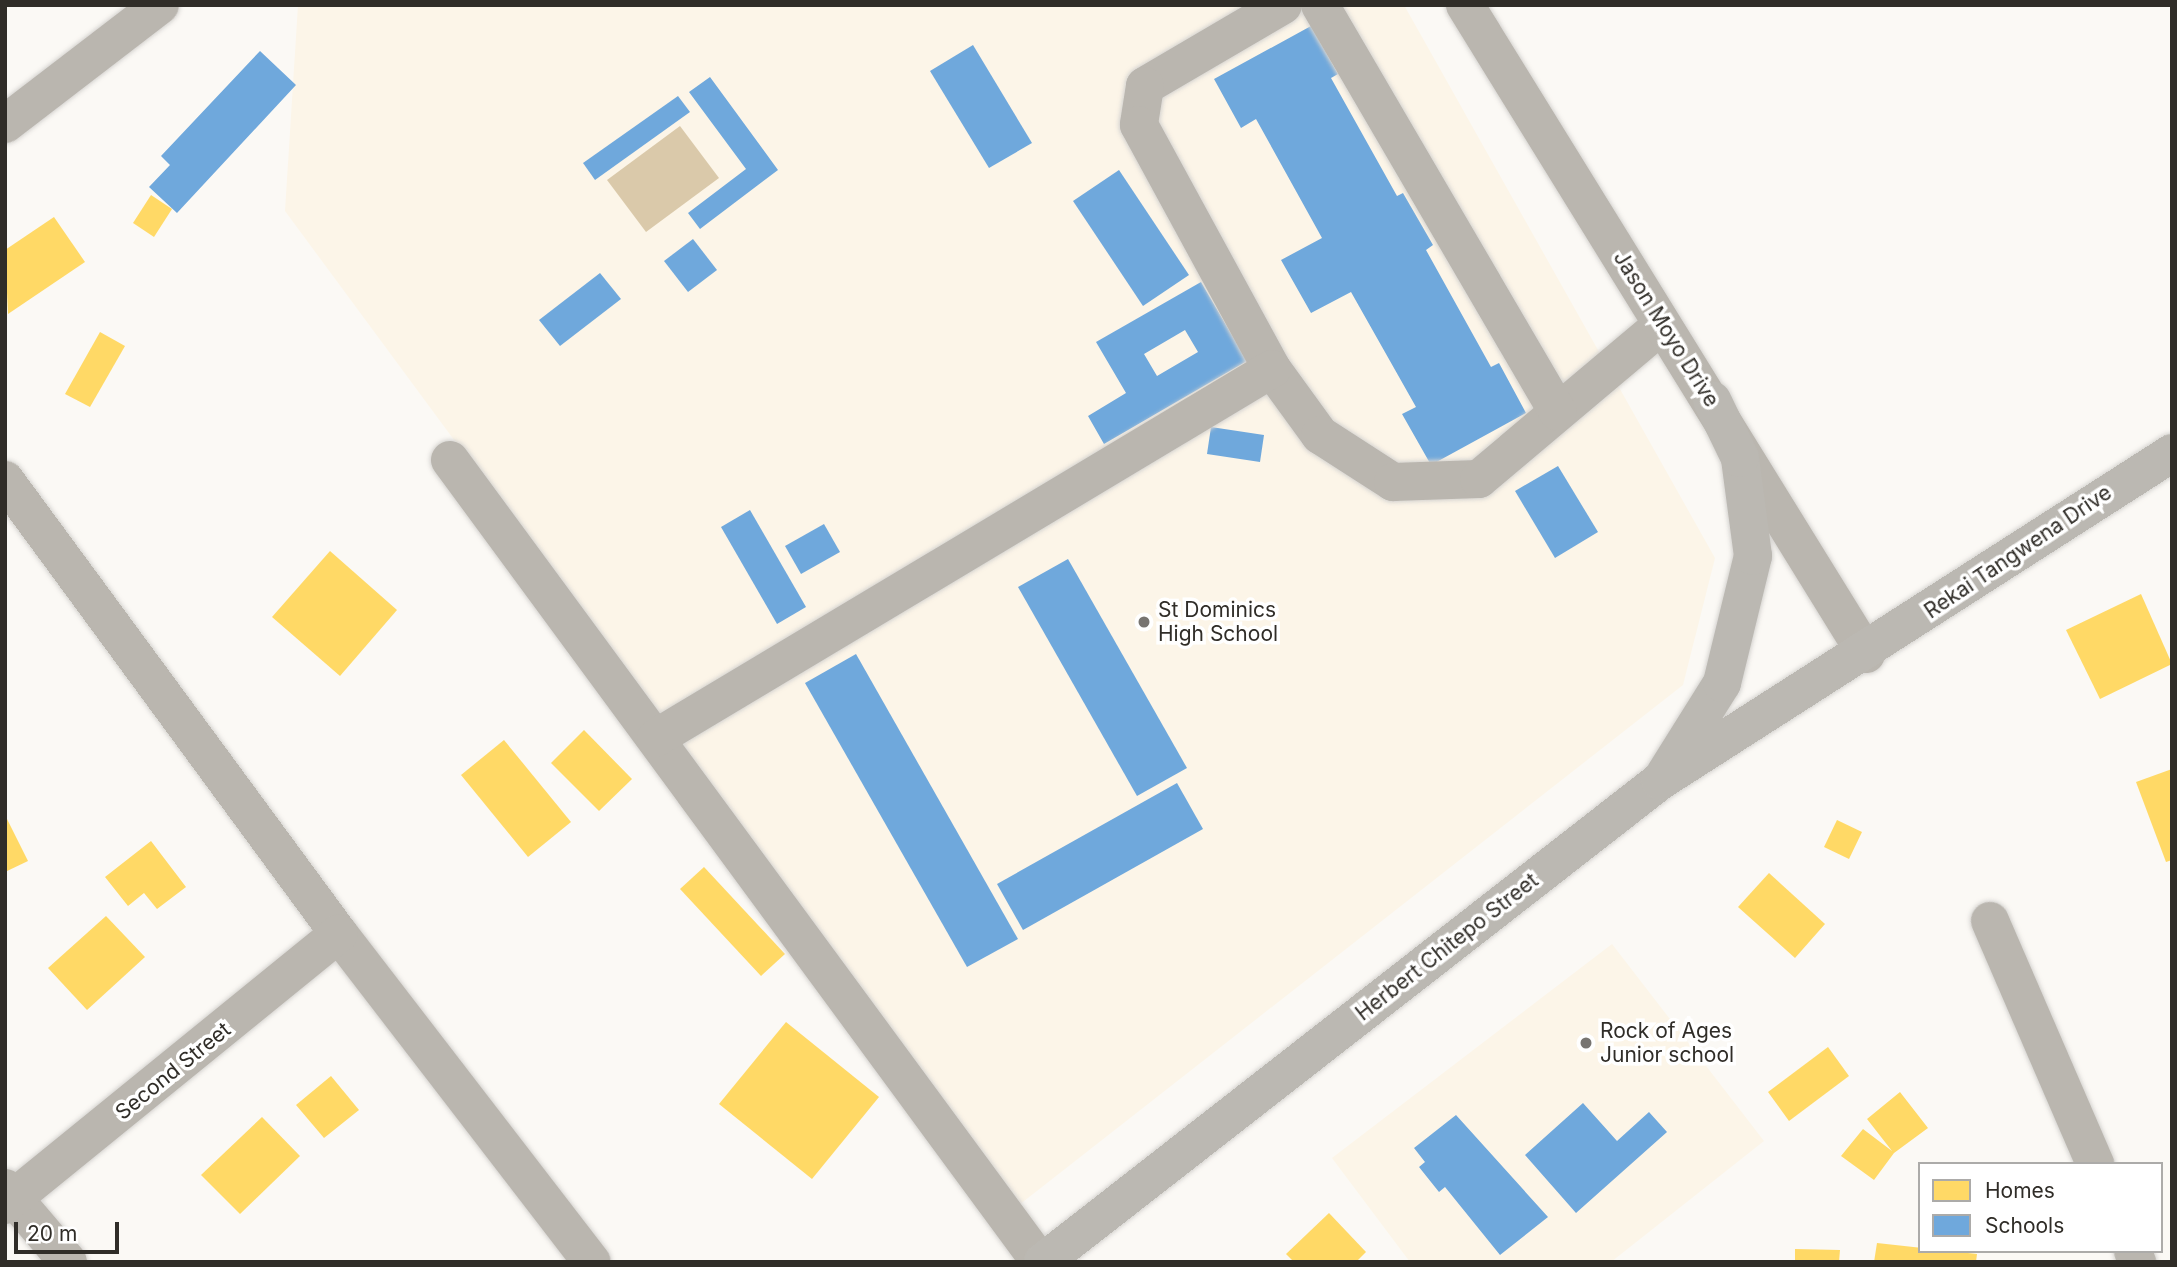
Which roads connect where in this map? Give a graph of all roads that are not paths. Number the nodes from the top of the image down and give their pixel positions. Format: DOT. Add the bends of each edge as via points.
graph roads {
  1 [pos="160,5"];
  2 [pos="1283,5"];
  3 [pos="1320,5"];
  4 [pos="1465,5"];
  5 [pos="5,124"];
  6 [pos="1662,325"];
  7 [pos="1272,369"];
  8 [pos="1712,400"];
  9 [pos="1559,412"];
  10 [pos="2172,453"];
  11 [pos="450,460"];
  12 [pos="5,480"];
  13 [pos="1866,654"];
  14 [pos="656,738"];
  15 [pos="1660,781"];
  16 [pos="1990,921"];
  17 [pos="339,933"];
  18 [pos="2094,1162"];
  19 [pos="8,1197"];
  20 [pos="68,1262"];
  21 [pos="592,1262"];
  22 [pos="1041,1262"];
  1 -- 5 [label="street"];
  2 -- 7 [label="street" via="1145,86 1139,125"];
  3 -- 9 [label="street"];
  4 -- 6 [label="street, Jason Moyo Drive"];
  6 -- 8 [label="street, Jason Moyo Drive"];
  6 -- 9 [label="street"];
  7 -- 9 [label="street" via="1320,435 1393,482 1479,479"];
  7 -- 14 [label="street"];
  8 -- 13 [label="street, Jason Moyo Drive"];
  8 -- 15 [label="main road" via="1740,458 1753,556 1722,682"];
  10 -- 13 [label="main road, Rekai Tangwena Drive"];
  11 -- 14 [label="street"];
  12 -- 17 [label="street"];
  13 -- 15 [label="main road, Herbert Chitepo Street"];
  14 -- 22 [label="street"];
  15 -- 22 [label="main road, Herbert Chitepo Street"];
  16 -- 18 [label="street"];
  17 -- 19 [label="street, Second Street"];
  17 -- 21 [label="street"];
  19 -- 20 [label="street"];
}
